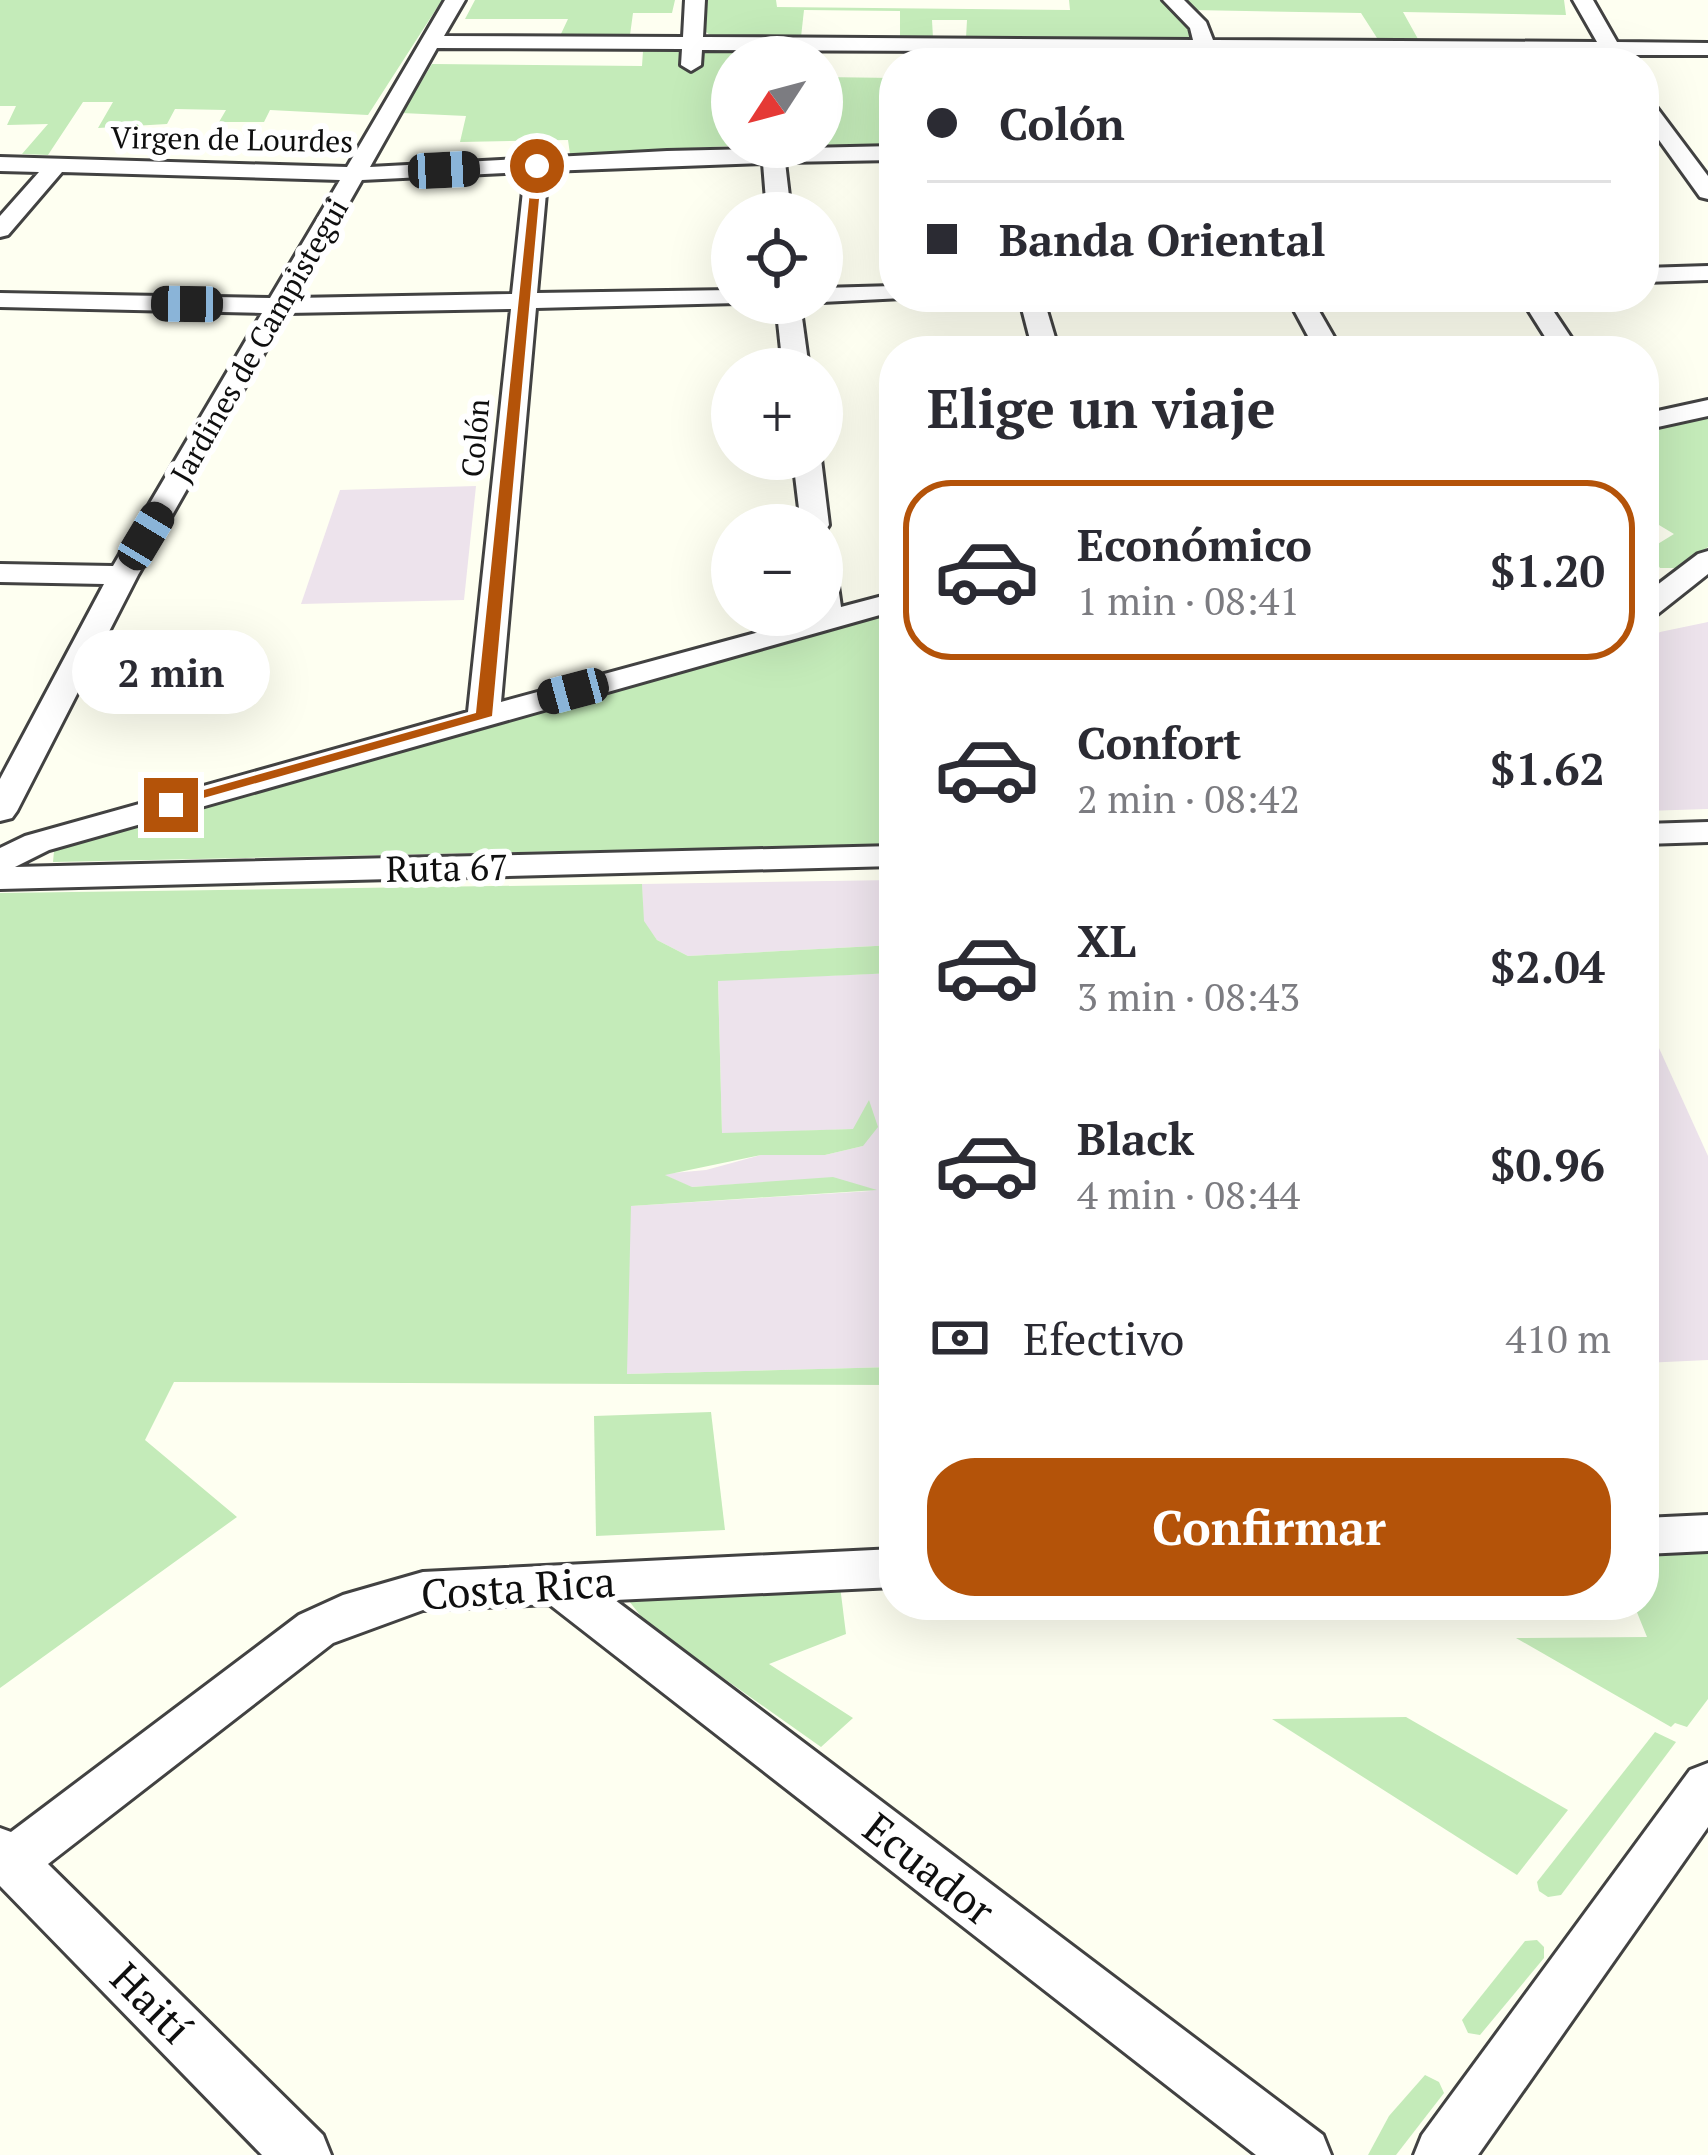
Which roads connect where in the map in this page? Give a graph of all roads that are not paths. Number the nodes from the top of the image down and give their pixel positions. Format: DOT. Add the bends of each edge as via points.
graph roads {
  1 [pos="455,0"];
  2 [pos="695,0"];
  3 [pos="1172,0"];
  4 [pos="1583,0"];
  5 [pos="430,42"];
  6 [pos="690,43"];
  7 [pos="925,48"];
  8 [pos="1205,48"];
  9 [pos="1609,48"];
  10 [pos="1708,50"];
  11 [pos="1659,53"];
  12 [pos="691,70"];
  13 [pos="1659,127"];
  14 [pos="843,153"];
  15 [pos="879,153"];
  16 [pos="1659,155"];
  17 [pos="1677,155"];
  18 [pos="1708,155"];
  19 [pos="711,157"];
  20 [pos="0,164"];
  21 [pos="56,166"];
  22 [pos="537,166"];
  23 [pos="357,174"];
  24 [pos="1708,192"];
  25 [pos="0,230"];
  26 [pos="1708,274"];
  27 [pos="1659,275"];
  28 [pos="879,293"];
  29 [pos="843,294"];
  30 [pos="711,297"];
  31 [pos="0,300"];
  32 [pos="521,301"];
  33 [pos="281,306"];
  34 [pos="1708,408"];
  35 [pos="1659,419"];
  36 [pos="1708,560"];
  37 [pos="0,573"];
  38 [pos="123,574"];
  39 [pos="1659,598"];
  40 [pos="1708,600"];
  41 [pos="1659,604"];
  42 [pos="879,606"];
  43 [pos="843,616"];
  44 [pos="770,636"];
  45 [pos="484,716"];
  46 [pos="0,812"];
  47 [pos="1708,832"];
  48 [pos="1659,834"];
  49 [pos="879,856"];
  50 [pos="0,861"];
  51 [pos="0,878"];
  52 [pos="1708,1533"];
  53 [pos="1659,1535"];
  54 [pos="879,1569"];
  55 [pos="557,1582"];
  56 [pos="1708,1785"];
  57 [pos="6,1856"];
  58 [pos="302,2155"];
  59 [pos="1302,2155"];
  60 [pos="1443,2155"];
  1 -- 5 [label="street, Jardines de Campistegui"];
  2 -- 6 [label="street"];
  3 -- 8 [label="street" via="1199,26"];
  4 -- 9 [label="street"];
  5 -- 6 [label="street"];
  5 -- 23 [label="street, Jardines de Campistegui"];
  6 -- 7 [label="street"];
  6 -- 12 [label="street"];
  10 -- 11 [label="street"];
  13 -- 17 [label="street"];
  14 -- 15 [label="street, Virgen de Lourdes"];
  16 -- 17 [label="street"];
  17 -- 18 [label="street"];
  17 -- 24 [label="street"];
  19 -- 22 [label="street, Virgen de Lourdes"];
  20 -- 21 [label="street, Virgen de Lourdes"];
  21 -- 23 [label="street, Virgen de Lourdes"];
  21 -- 25 [label="street"];
  22 -- 23 [label="street, Virgen de Lourdes"];
  22 -- 32 [label="street, Colón"];
  23 -- 33 [label="street, Jardines de Campistegui"];
  26 -- 27 [label="street"];
  28 -- 29 [label="street"];
  30 -- 32 [label="street"];
  31 -- 33 [label="street"];
  32 -- 33 [label="street"];
  32 -- 45 [label="street, Colón"];
  33 -- 38 [label="street, Jardines de Campistegui"];
  34 -- 35 [label="street"];
  36 -- 39 [label="street"];
  37 -- 38 [label="street"];
  38 -- 46 [label="street, Jardines de Campistegui"];
  40 -- 41 [label="street"];
  42 -- 43 [label="street"];
  44 -- 45 [label="street"];
  45 -- 50 [label="street" via="37,843"];
  47 -- 48 [label="street"];
  49 -- 51 [label="street, Ruta 67"];
  52 -- 53 [label="street"];
  54 -- 55 [label="street, Costa Rica"];
  55 -- 57 [label="street, Costa Rica" via="423,1591 316,1629"];
  55 -- 59 [label="street, Ecuador"];
  56 -- 60 [label="street"];
  57 -- 58 [label="street, Haití"];
}
